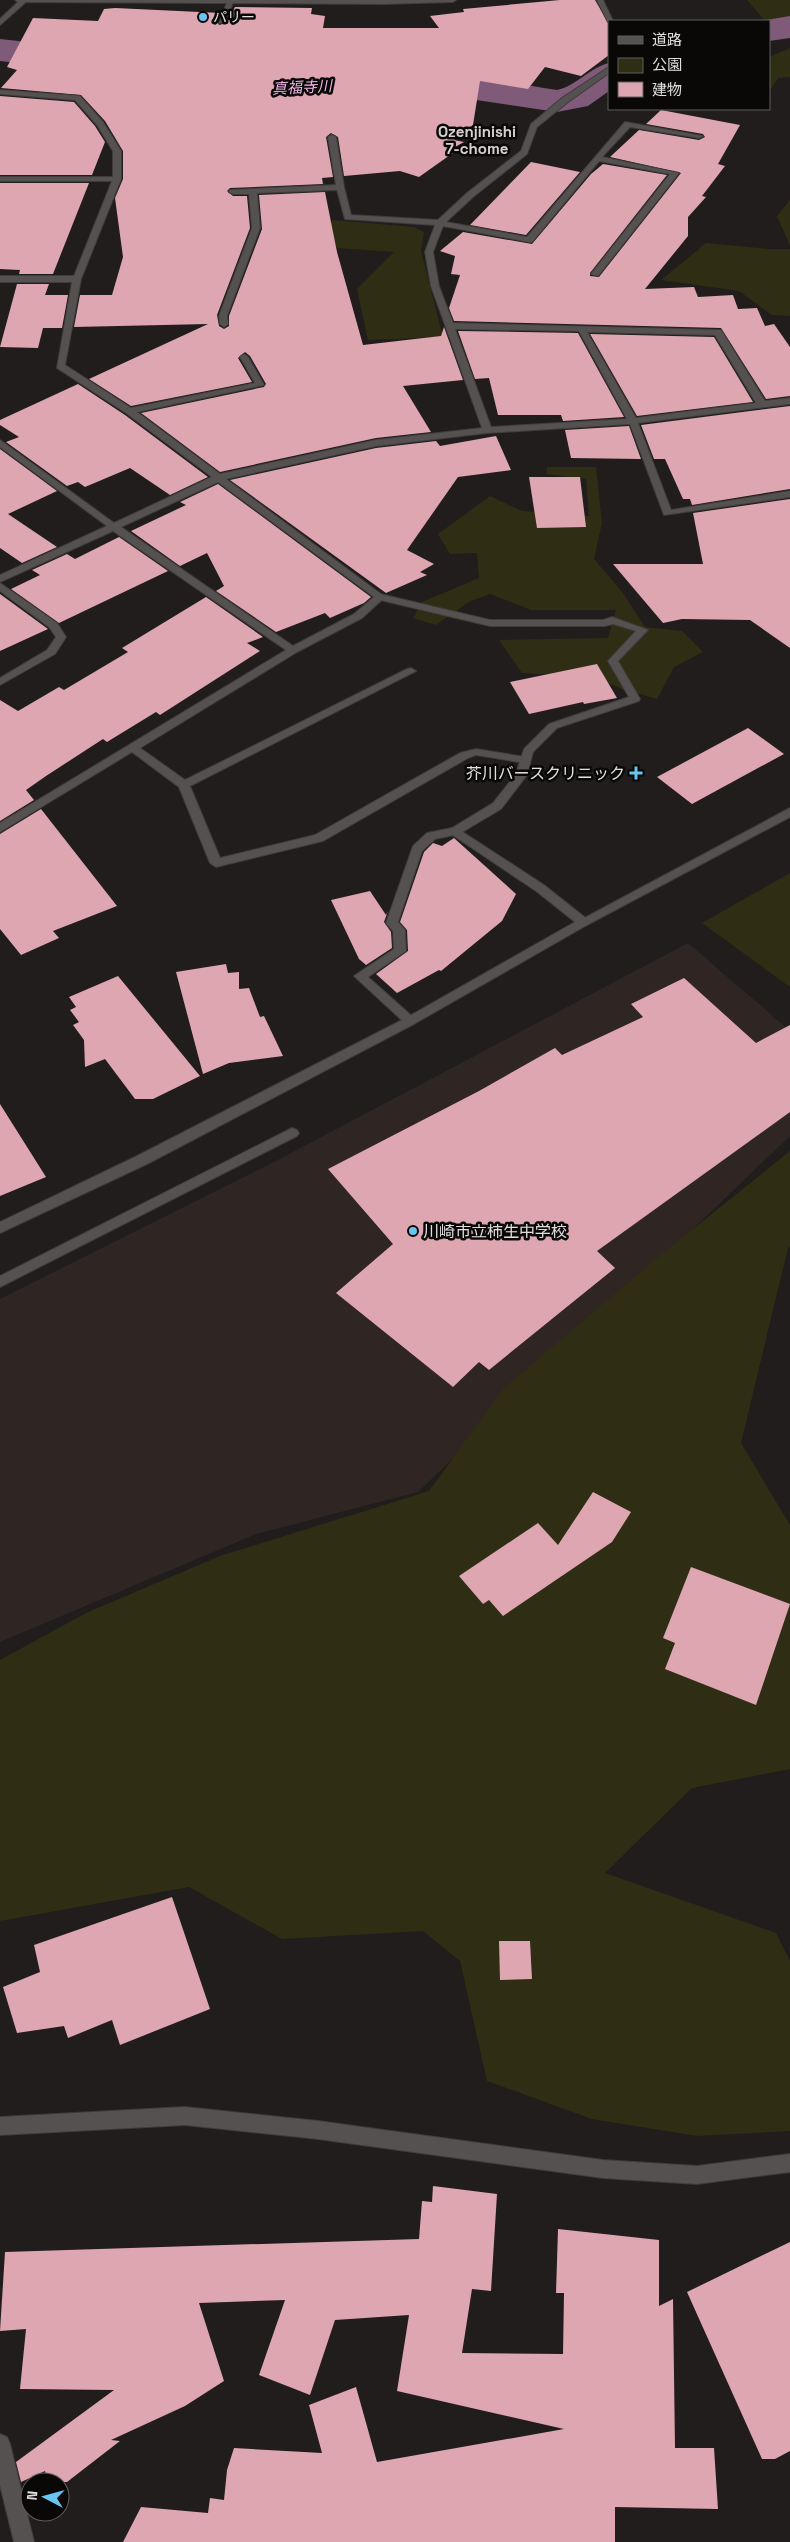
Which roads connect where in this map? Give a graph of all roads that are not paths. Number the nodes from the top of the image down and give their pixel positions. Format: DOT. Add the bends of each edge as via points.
graph roads {
  1 [pos="18,0"];
  2 [pos="24,0"];
  3 [pos="231,0"];
  4 [pos="453,0"];
  5 [pos="600,0"];
  6 [pos="610,20"];
  7 [pos="221,22"];
  8 [pos="0,23"];
  9 [pos="608,71"];
  10 [pos="0,92"];
  11 [pos="699,136"];
  12 [pos="332,137"];
  13 [pos="598,158"];
  14 [pos="0,179"];
  15 [pos="117,180"];
  16 [pos="340,187"];
  17 [pos="253,191"];
  18 [pos="233,192"];
  19 [pos="440,223"];
  20 [pos="595,274"];
  21 [pos="0,278"];
  22 [pos="77,278"];
  23 [pos="224,324"];
  24 [pos="450,326"];
  25 [pos="581,328"];
  26 [pos="244,357"];
  27 [pos="790,401"];
  28 [pos="763,406"];
  29 [pos="129,411"];
  30 [pos="634,421"];
  31 [pos="487,430"];
  32 [pos="0,443"];
  33 [pos="221,477"];
  34 [pos="790,494"];
  35 [pos="114,527"];
  36 [pos="0,580"];
  37 [pos="0,586"];
  38 [pos="380,596"];
  39 [pos="293,650"];
  40 [pos="412,671"];
  41 [pos="0,682"];
  42 [pos="132,747"];
  43 [pos="525,760"];
  44 [pos="184,785"];
  45 [pos="790,812"];
  46 [pos="0,828"];
  47 [pos="455,831"];
  48 [pos="583,922"];
  49 [pos="410,1021"];
  50 [pos="292,1133"];
  51 [pos="0,1228"];
  52 [pos="0,1282"];
  53 [pos="0,2126"];
  54 [pos="790,2163"];
  55 [pos="0,2444"];
  56 [pos="24,2542"];
  1 -- 2 [label="street"];
  2 -- 3 [label="street"];
  2 -- 8 [label="street"];
  3 -- 4 [label="street"];
  3 -- 7 [label="street"];
  5 -- 6 [label="street"];
  9 -- 19 [label="street" via="534,126 524,152"];
  10 -- 15 [label="street" via="77,98 100,124 117,151"];
  11 -- 13 [label="street" via="628,124"];
  12 -- 16 [label="street"];
  13 -- 19 [label="street" via="529,240"];
  13 -- 20 [label="street" via="675,173"];
  14 -- 15 [label="street"];
  15 -- 22 [label="street"];
  16 -- 17 [label="street"];
  16 -- 19 [label="street" via="348,216"];
  17 -- 18 [label="street"];
  17 -- 23 [label="street" via="256,228 223,316"];
  19 -- 24 [label="street" via="430,252 435,286"];
  21 -- 22 [label="street"];
  22 -- 29 [label="street" via="60,366"];
  24 -- 25 [label="street"];
  24 -- 31 [label="street"];
  25 -- 28 [label="street" via="718,332"];
  25 -- 30 [label="street"];
  26 -- 29 [label="street" via="260,385"];
  27 -- 28 [label="street"];
  28 -- 30 [label="street"];
  29 -- 33 [label="street"];
  30 -- 31 [label="street"];
  30 -- 34 [label="street" via="667,513"];
  31 -- 33 [label="street" via="376,443"];
  32 -- 35 [label="street"];
  33 -- 35 [label="street"];
  33 -- 38 [label="street"];
  35 -- 36 [label="street"];
  35 -- 39 [label="street"];
  37 -- 41 [label="street" via="53,625 61,637 51,652"];
  38 -- 39 [label="street" via="358,616"];
  38 -- 43 [label="street" via="490,623 605,623 612,620 643,630 613,661 635,699 553,726 528,751"];
  39 -- 42 [label="street"];
  40 -- 44 [label="street"];
  42 -- 44 [label="street"];
  42 -- 46 [label="street"];
  43 -- 44 [label="street" via="476,752 464,755 319,838 216,863"];
  43 -- 47 [label="street" via="521,776 497,806"];
  45 -- 48 [label="street"];
  47 -- 48 [label="street" via="540,888"];
  47 -- 49 [label="street" via="431,836 417,849 392,923 399,930 400,951 360,976"];
  48 -- 49 [label="street"];
  49 -- 51 [label="street" via="142,1160"];
  50 -- 52 [label="street"];
  53 -- 54 [label="street" via="185,2116 612,2169 698,2175"];
  55 -- 56 [label="street"];
}
